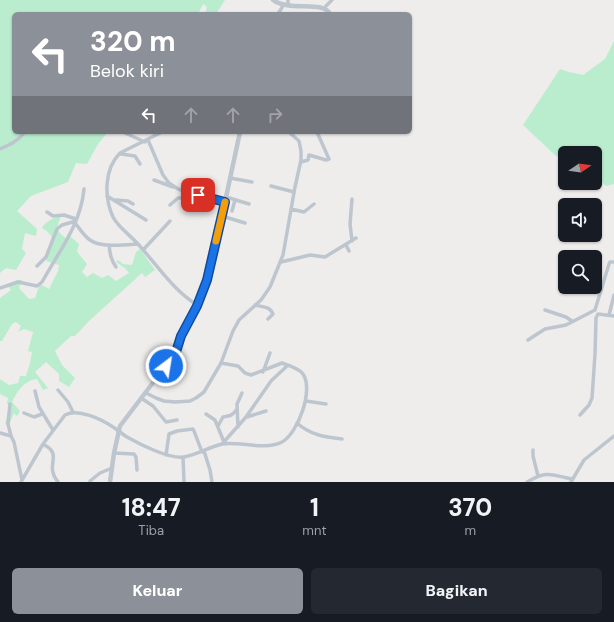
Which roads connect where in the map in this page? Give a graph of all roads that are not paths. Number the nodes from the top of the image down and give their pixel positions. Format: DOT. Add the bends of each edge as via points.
graph roads {
  1 [pos="273,0"];
  2 [pos="332,0"];
  3 [pos="287,3"];
  4 [pos="328,10"];
  5 [pos="280,12"];
  6 [pos="23,134"];
  7 [pos="128,134"];
  8 [pos="159,134"];
  9 [pos="240,134"];
  10 [pos="291,134"];
  11 [pos="318,134"];
  12 [pos="146,141"];
  13 [pos="0,149"];
  14 [pos="120,154"];
  15 [pos="301,162"];
  16 [pos="140,164"];
  17 [pos="230,178"];
  18 [pos="154,180"];
  19 [pos="252,182"];
  20 [pos="271,186"];
  21 [pos="178,188"];
  22 [pos="84,190"];
  23 [pos="294,192"];
  24 [pos="198,195"];
  25 [pos="107,196"];
  26 [pos="226,199"];
  27 [pos="352,199"];
  28 [pos="114,200"];
  29 [pos="235,200"];
  30 [pos="133,204"];
  31 [pos="249,204"];
  32 [pos="314,204"];
  33 [pos="170,205"];
  34 [pos="291,209"];
  35 [pos="232,211"];
  36 [pos="47,212"];
  37 [pos="222,216"];
  38 [pos="146,220"];
  39 [pos="76,221"];
  40 [pos="170,221"];
  41 [pos="245,223"];
  42 [pos="356,238"];
  43 [pos="352,241"];
  44 [pos="138,244"];
  45 [pos="109,245"];
  46 [pos="346,245"];
  47 [pos="143,250"];
  48 [pos="349,251"];
  49 [pos="281,262"];
  50 [pos="614,262"];
  51 [pos="37,266"];
  52 [pos="116,267"];
  53 [pos="0,288"];
  54 [pos="614,295"];
  55 [pos="255,305"];
  56 [pos="197,306"];
  57 [pos="596,309"];
  58 [pos="545,310"];
  59 [pos="597,315"];
  60 [pos="609,315"];
  61 [pos="614,316"];
  62 [pos="268,318"];
  63 [pos="572,322"];
  64 [pos="528,340"];
  65 [pos="270,353"];
  66 [pos="221,364"];
  67 [pos="287,366"];
  68 [pos="263,372"];
  69 [pos="58,390"];
  70 [pos="35,391"];
  71 [pos="146,392"];
  72 [pos="242,394"];
  73 [pos="141,398"];
  74 [pos="306,401"];
  75 [pos="10,404"];
  76 [pos="326,404"];
  77 [pos="237,408"];
  78 [pos="266,410"];
  79 [pos="73,412"];
  80 [pos="24,413"];
  81 [pos="42,414"];
  82 [pos="206,414"];
  83 [pos="580,415"];
  84 [pos="246,417"];
  85 [pos="177,420"];
  86 [pos="297,424"];
  87 [pos="218,426"];
  88 [pos="238,427"];
  89 [pos="53,430"];
  90 [pos="118,432"];
  91 [pos="0,433"];
  92 [pos="11,436"];
  93 [pos="614,436"];
  94 [pos="342,439"];
  95 [pos="223,443"];
  96 [pos="43,444"];
  97 [pos="533,450"];
  98 [pos="203,451"];
  99 [pos="114,453"];
  100 [pos="166,455"];
  101 [pos="183,457"];
  102 [pos="112,468"];
  103 [pos="137,470"];
  104 [pos="538,476"];
  105 [pos="572,480"];
  106 [pos="21,481"];
  107 [pos="90,481"];
  108 [pos="58,482"];
  109 [pos="110,482"];
  110 [pos="184,482"];
  111 [pos="212,482"];
  112 [pos="527,482"];
  1 -- 3 [label="street"];
  2 -- 4 [label="street"];
  3 -- 4 [label="street" via="318,3"];
  3 -- 5 [label="street"];
  6 -- 13 [label="street" via="12,144"];
  7 -- 12 [label="street"];
  8 -- 12 [label="street"];
  9 -- 17 [label="street"];
  10 -- 15 [label="street" via="299,141"];
  11 -- 15 [label="street" via="329,159 309,155 308,160"];
  12 -- 14 [label="street"];
  12 -- 21 [label="street" via="163,175"];
  14 -- 16 [label="street" via="135,156"];
  14 -- 25 [label="street" via="111,165"];
  15 -- 23 [label="street"];
  17 -- 19 [label="street"];
  17 -- 26 [label="street"];
  18 -- 21 [label="street"];
  20 -- 23 [label="street"];
  21 -- 24 [label="street"];
  22 -- 39 [label="street" via="83,202"];
  23 -- 34 [label="street"];
  24 -- 26 [label="street"];
  24 -- 33 [label="street" via="193,198 178,198"];
  25 -- 28 [label="street"];
  25 -- 44 [label="street" via="113,218"];
  26 -- 29 [label="street"];
  26 -- 37 [label="street"];
  27 -- 43 [label="street"];
  28 -- 30 [label="street"];
  28 -- 38 [label="street"];
  29 -- 31 [label="street"];
  29 -- 35 [label="street"];
  32 -- 34 [label="street" via="304,212"];
  34 -- 49 [label="street"];
  36 -- 39 [label="street" via="54,216 64,215"];
  37 -- 41 [label="street"];
  37 -- 56 [label="street" via="207,280"];
  39 -- 45 [label="street" via="85,235 94,242"];
  39 -- 51 [label="street" via="57,229 46,257"];
  39 -- 53 [label="street" via="40,284 32,286 18,282"];
  40 -- 47 [label="street"];
  42 -- 43 [label="street"];
  43 -- 46 [label="street"];
  44 -- 45 [label="street"];
  44 -- 47 [label="street"];
  45 -- 52 [label="street"];
  46 -- 48 [label="street"];
  46 -- 49 [label="street" via="324,257 310,256"];
  47 -- 56 [label="street" via="177,290"];
  49 -- 55 [label="street" via="266,293"];
  50 -- 57 [label="street" via="609,264"];
  54 -- 60 [label="street"];
  55 -- 62 [label="street" via="272,310 274,314"];
  55 -- 66 [label="street" via="239,320 233,330"];
  56 -- 71 [label="street" via="172,359"];
  57 -- 59 [label="street"];
  57 -- 63 [label="street"];
  58 -- 63 [label="street" via="566,317"];
  59 -- 60 [label="street"];
  59 -- 83 [label="street" via="592,398"];
  60 -- 61 [label="street"];
  63 -- 64 [label="street" via="545,330"];
  65 -- 68 [label="street"];
  66 -- 68 [label="street" via="238,366 251,375"];
  66 -- 71 [label="street" via="204,392 190,401 164,401"];
  67 -- 68 [label="street" via="279,363"];
  67 -- 74 [label="street" via="301,371 304,375"];
  67 -- 84 [label="street" via="271,381"];
  69 -- 79 [label="street"];
  70 -- 81 [label="street"];
  71 -- 73 [label="street"];
  72 -- 77 [label="street" via="237,402"];
  73 -- 85 [label="street" via="153,406 166,422"];
  73 -- 90 [label="street"];
  74 -- 76 [label="street"];
  74 -- 86 [label="street"];
  75 -- 92 [label="street" via="8,424"];
  77 -- 87 [label="street" via="230,416 224,416"];
  77 -- 88 [label="street"];
  78 -- 84 [label="street"];
  79 -- 89 [label="street" via="65,415"];
  79 -- 90 [label="street" via="96,419"];
  80 -- 81 [label="street" via="34,416"];
  81 -- 89 [label="street"];
  82 -- 87 [label="street" via="215,420"];
  84 -- 88 [label="street"];
  86 -- 94 [label="street" via="317,436"];
  86 -- 95 [label="street" via="287,438 270,445"];
  87 -- 95 [label="street"];
  88 -- 95 [label="street"];
  89 -- 96 [label="street"];
  90 -- 99 [label="street"];
  90 -- 100 [label="street"];
  91 -- 92 [label="street"];
  92 -- 106 [label="street" via="16,448"];
  93 -- 105 [label="street" via="584,460"];
  95 -- 98 [label="street"];
  96 -- 106 [label="street"];
  96 -- 108 [label="street" via="54,455 52,473"];
  97 -- 104 [label="street"];
  98 -- 100 [label="street" via="193,429 188,429 168,434"];
  98 -- 101 [label="street"];
  98 -- 111 [label="street"];
  99 -- 102 [label="street"];
  99 -- 103 [label="street" via="134,454"];
  100 -- 101 [label="street"];
  101 -- 110 [label="street"];
  102 -- 107 [label="street"];
  102 -- 109 [label="street"];
  104 -- 105 [label="street" via="547,473"];
  104 -- 112 [label="street"];
}
